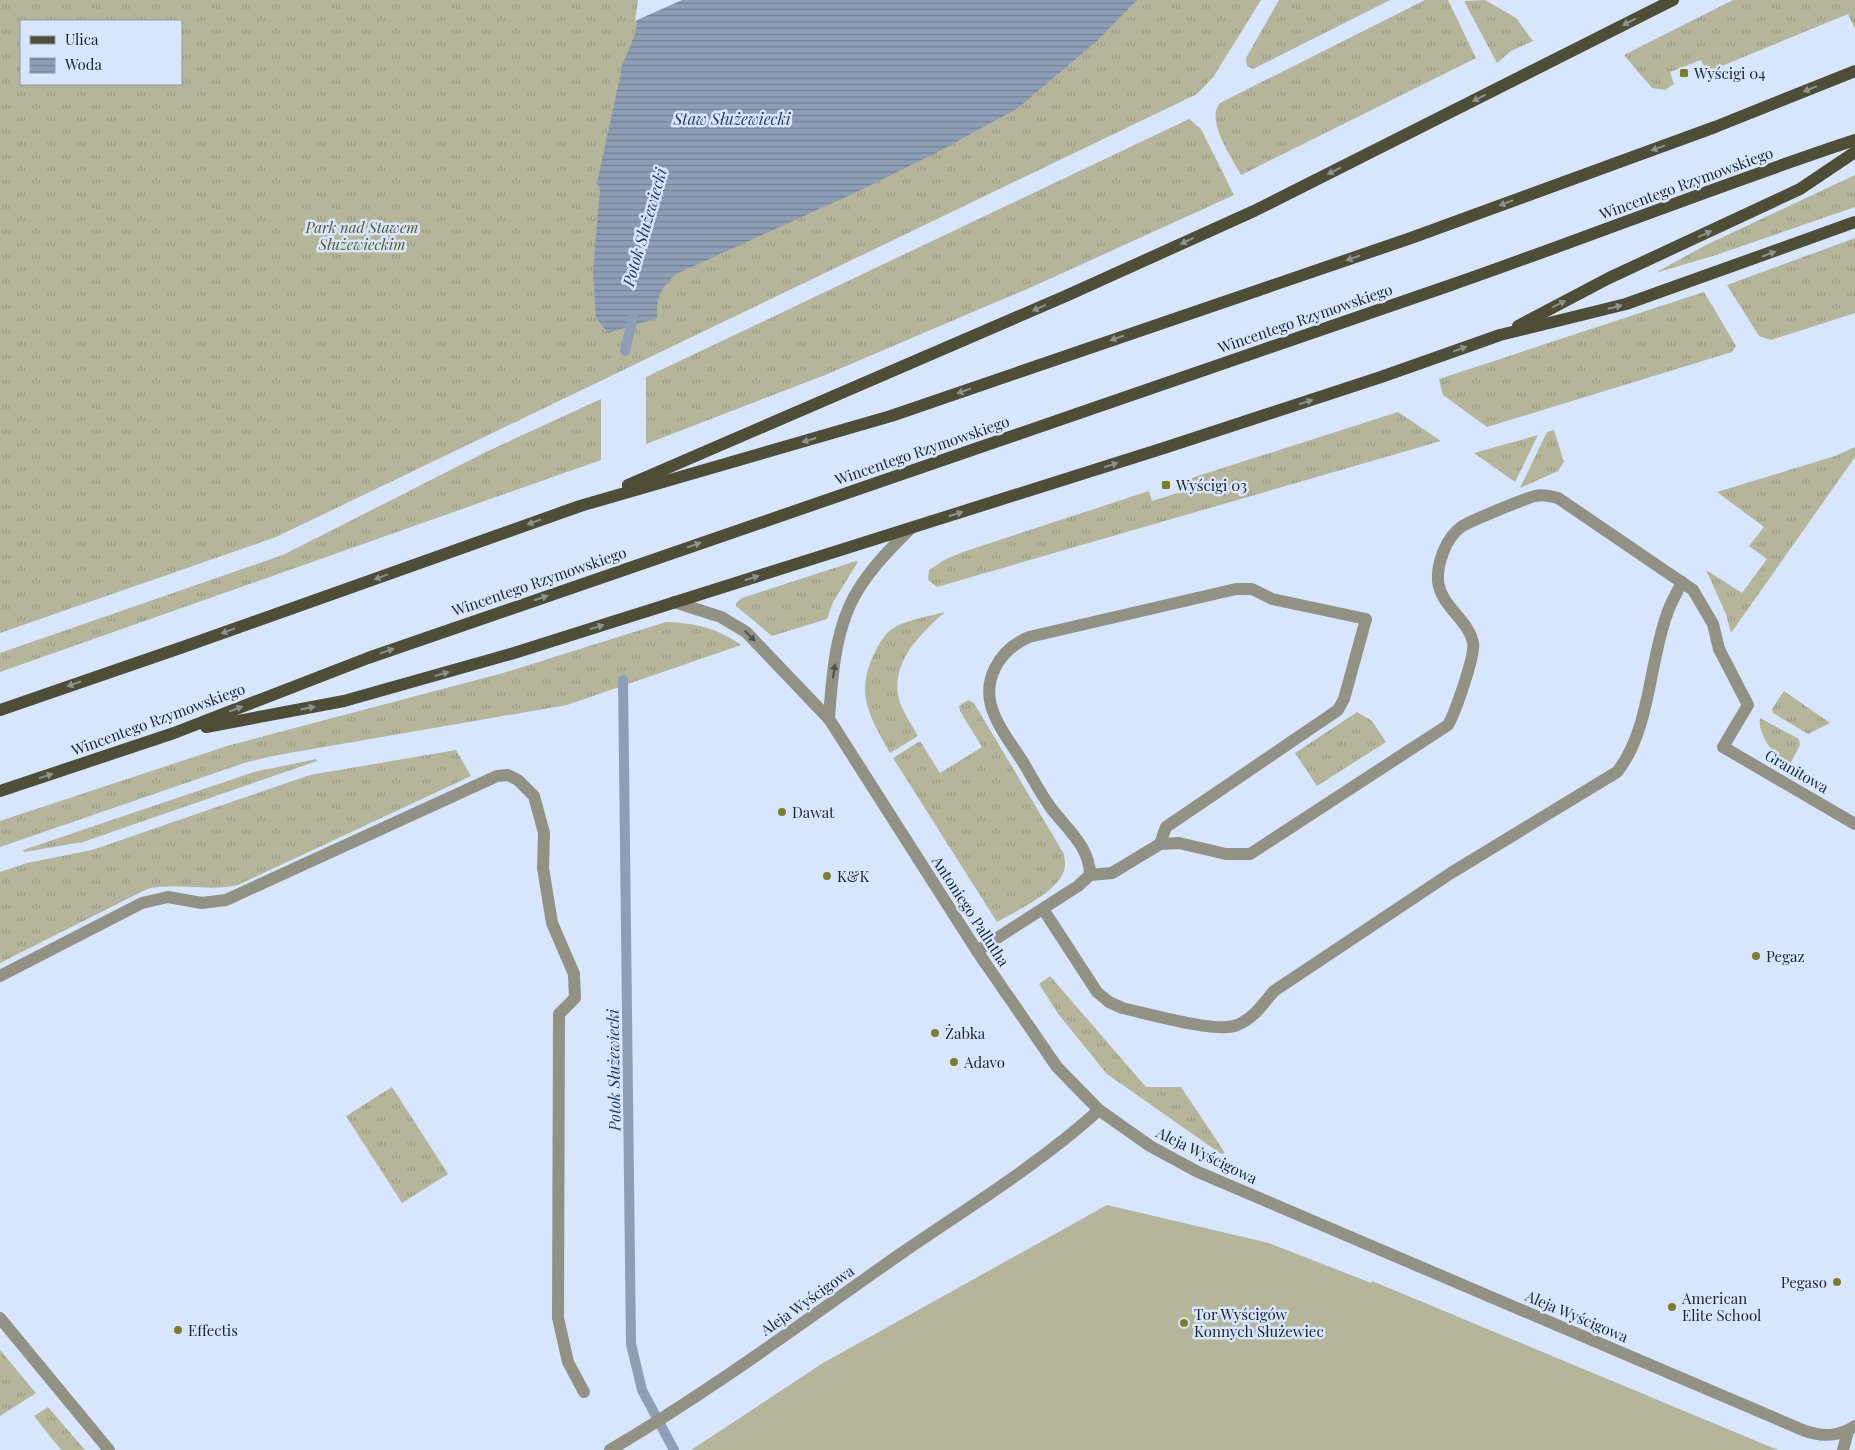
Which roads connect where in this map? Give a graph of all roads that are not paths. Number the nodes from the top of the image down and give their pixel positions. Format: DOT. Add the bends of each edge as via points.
graph roads {
  1 [pos="1673,0"];
  2 [pos="1855,70"];
  3 [pos="1855,140"];
  4 [pos="1855,152"];
  5 [pos="1855,222"];
  6 [pos="1500,335"];
  7 [pos="580,506"];
  8 [pos="910,529"];
  9 [pos="1682,582"];
  10 [pos="674,602"];
  11 [pos="0,710"];
  12 [pos="829,719"];
  13 [pos="174,734"];
  14 [pos="0,791"];
  15 [pos="1855,824"];
  16 [pos="1160,844"];
  17 [pos="1090,875"];
  18 [pos="1043,909"];
  19 [pos="977,951"];
  20 [pos="0,976"];
  21 [pos="1099,1110"];
  22 [pos="0,1318"];
  23 [pos="584,1392"];
  24 [pos="1851,1428"];
  25 [pos="108,1450"];
  26 [pos="610,1450"];
  27 [pos="1843,1450"];
  1 -- 7 [label="main road, one-way" via="1195,238"];
  2 -- 7 [label="main road, one-way" via="1714,127 1411,238 891,416"];
  13 -- 3 [label="main road, Wincentego Rzymowskiego, one-way" via="368,658 1497,270 1763,170"];
  6 -- 4 [label="main road, one-way" via="1610,278 1800,189"];
  6 -- 5 [label="main road, one-way" via="1626,304"];
  8 -- 6 [label="main road, one-way" via="1382,377"];
  7 -- 11 [label="main road, one-way"];
  10 -- 8 [label="main road, one-way"];
  12 -- 8 [label="street, one-way" via="838,647 850,606 870,573"];
  9 -- 15 [label="street, Granitowa" via="1694,590 1713,624 1719,650 1748,705 1723,747"];
  9 -- 16 [label="street" via="1558,498 1535,496 1461,527 1438,563 1438,582 1443,600 1467,628 1474,644 1456,709 1448,725 1250,854 1226,854 1178,843"];
  9 -- 18 [label="street" via="1666,614 1637,734 1628,758 1617,772 1451,874 1274,991 1255,1013 1236,1026 1220,1028 1122,1008 1109,1002 1097,992"];
  10 -- 12 [label="street, Antoniego Pallutha, one-way" via="721,617 746,632"];
  13 -- 10 [label="main road, one-way" via="344,701 514,653"];
  12 -- 19 [label="street, Antoniego Pallutha"];
  14 -- 13 [label="main road, Wincentego Rzymowskiego, one-way"];
  16 -- 17 [label="street" via="1112,873"];
  16 -- 17 [label="street" via="1166,827 1338,710 1366,619 1272,599 1252,589 1236,589 1029,638 1006,651 997,662 990,681 994,715 1051,808 1071,829 1090,862"];
  17 -- 18 [label="street"];
  18 -- 19 [label="street"];
  19 -- 21 [label="street, Antoniego Pallutha" via="1047,1054"];
  20 -- 23 [label="street" via="142,903 168,897 202,903 226,900 496,776 508,775 518,780 534,796 544,833 543,868 552,923 574,974 575,998 559,1014 558,1318 568,1362"];
  21 -- 24 [label="street, Aleja Wyścigowa" via="1150,1146 1225,1184 1805,1431 1828,1436"];
  21 -- 26 [label="street, Aleja Wyścigowa" via="1055,1147 676,1410"];
  22 -- 25 [label="street"];
  24 -- 27 [label="street"];
}
